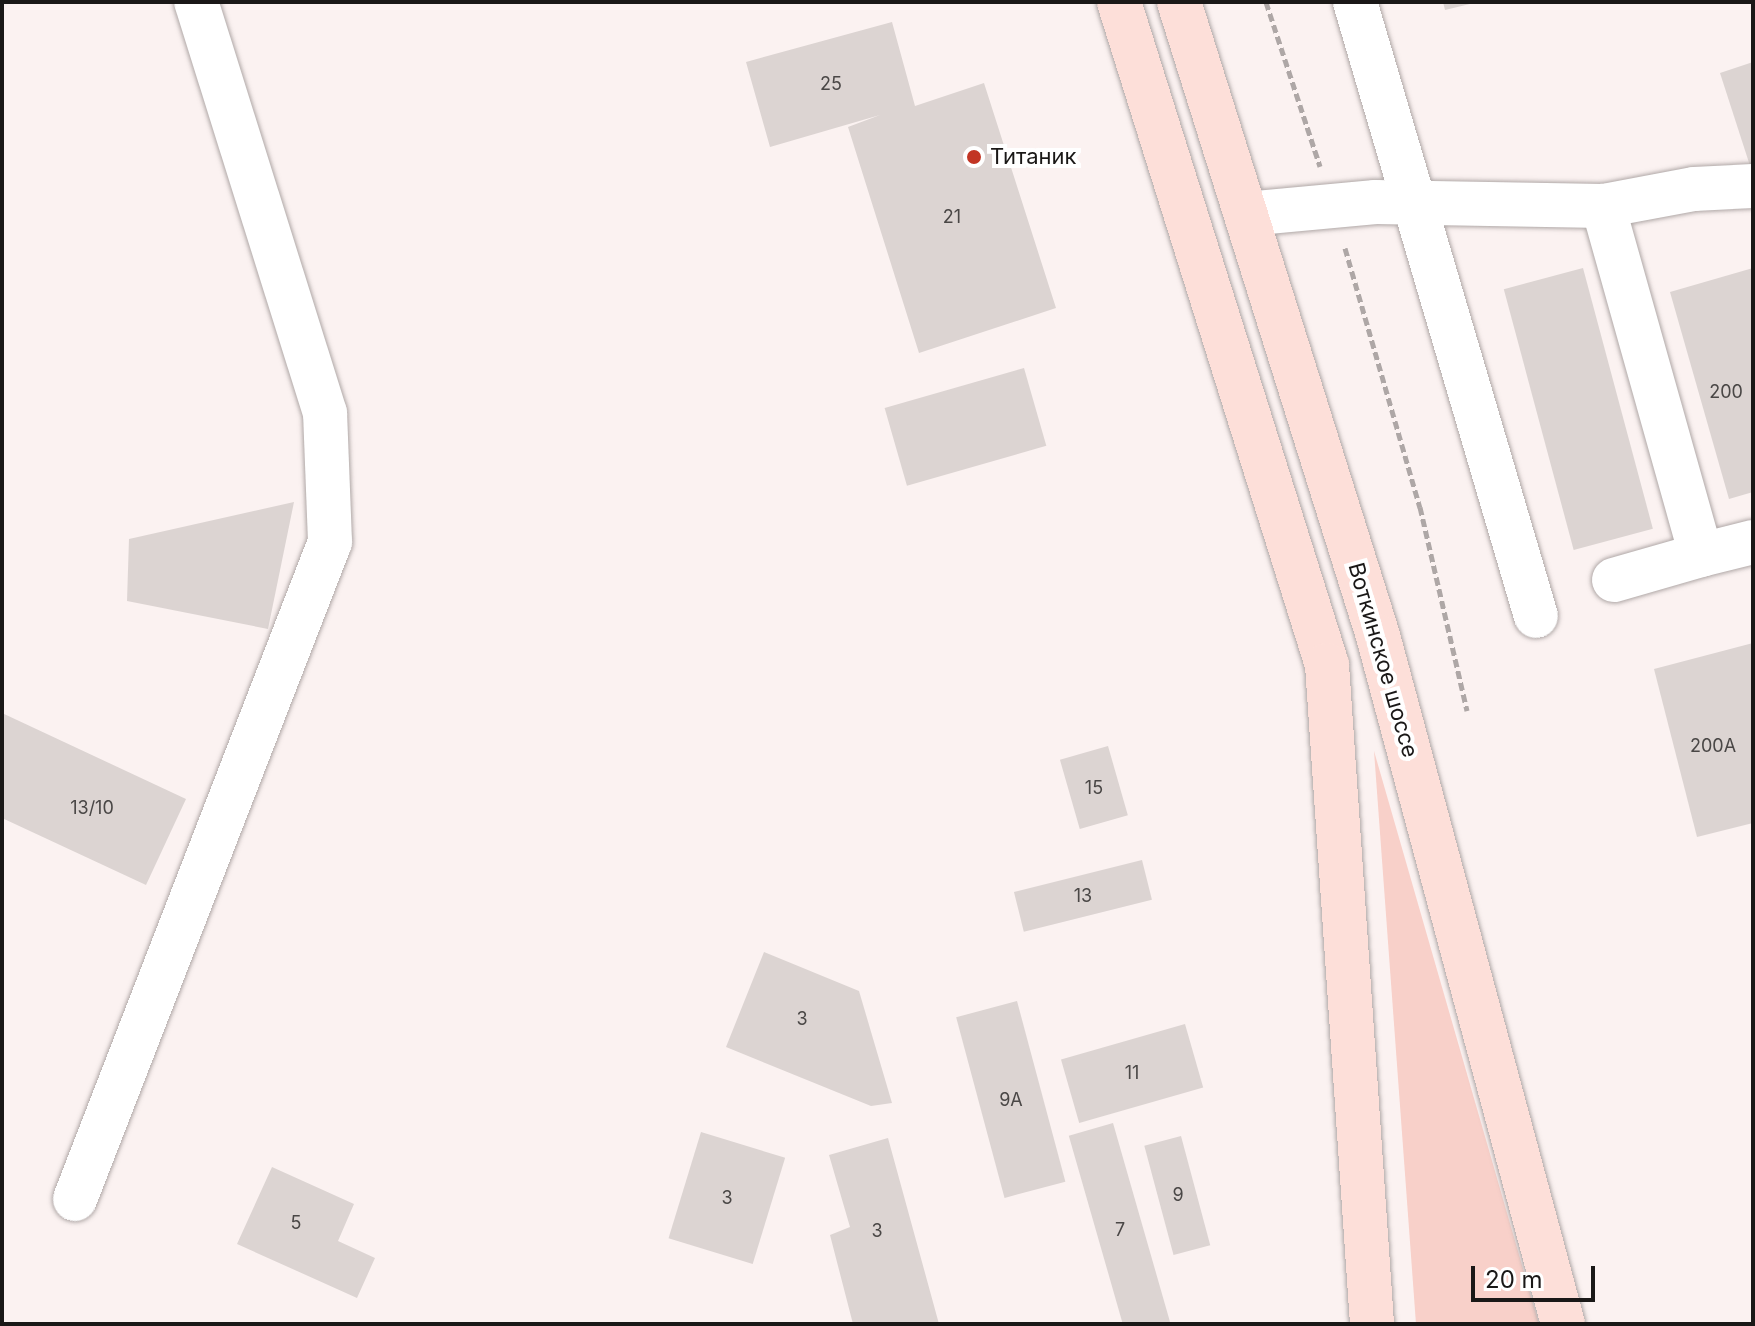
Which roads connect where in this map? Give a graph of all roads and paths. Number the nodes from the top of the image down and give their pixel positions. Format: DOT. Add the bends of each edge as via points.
graph roads {
  1 [pos="196,2"];
  2 [pos="1119,2"];
  3 [pos="1179,2"];
  4 [pos="1266,2"];
  5 [pos="1355,2"];
  6 [pos="1753,186"];
  7 [pos="1418,203"];
  8 [pos="1333,206"];
  9 [pos="1603,206"];
  10 [pos="1246,214"];
  11 [pos="1753,542"];
  12 [pos="1701,555"];
  13 [pos="1614,580"];
  14 [pos="1536,616"];
  15 [pos="1467,711"];
  16 [pos="75,1199"];
  17 [pos="1372,1324"];
  18 [pos="1563,1324"];
  1 -- 16 [label="street" via="325,413 330,542"];
  2 -- 17 [label="main road" via="1327,665"];
  3 -- 10 [label="main road, Воткинское шоссе"];
  4 -- 8 [label="path"];
  5 -- 7 [label="street"];
  6 -- 9 [label="street" via="1694,189"];
  7 -- 8 [label="street"];
  7 -- 9 [label="street"];
  7 -- 14 [label="street"];
  8 -- 10 [label="street"];
  8 -- 15 [label="path" via="1420,507"];
  9 -- 12 [label="street"];
  10 -- 18 [label="main road, Воткинское шоссе" via="1378,636"];
  11 -- 12 [label="street"];
  12 -- 13 [label="street"];
}
